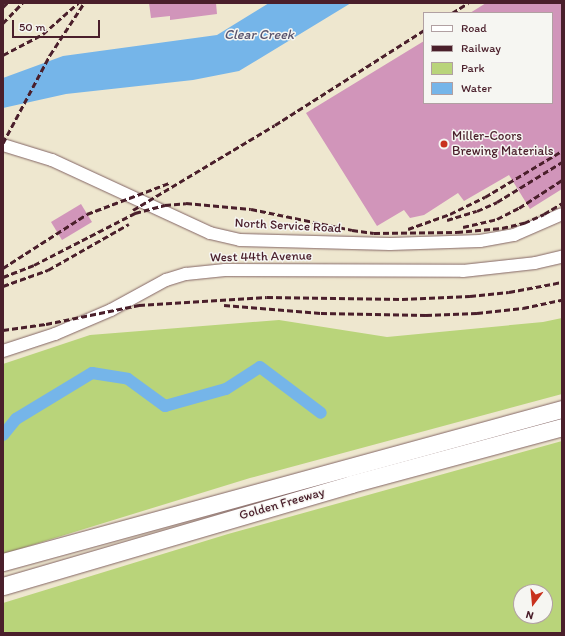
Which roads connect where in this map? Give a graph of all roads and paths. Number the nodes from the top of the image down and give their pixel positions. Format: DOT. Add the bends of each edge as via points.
graph roads {
  1 [pos="3,145"];
  2 [pos="562,214"];
  3 [pos="562,257"];
  4 [pos="3,351"];
  5 [pos="562,409"];
  6 [pos="562,427"];
  7 [pos="3,562"];
  8 [pos="3,586"];
  1 -- 2 [label="street, North Service Road" via="52,160 210,232 240,240 390,244 480,241 514,235"];
  3 -- 4 [label="street, West 44th Avenue" via="535,263 463,271 225,270 186,274 166,280 111,310 62,331"];
  5 -- 7 [label="highway, Golden Freeway"];
  6 -- 8 [label="highway, Golden Freeway" via="350,484"];
}
